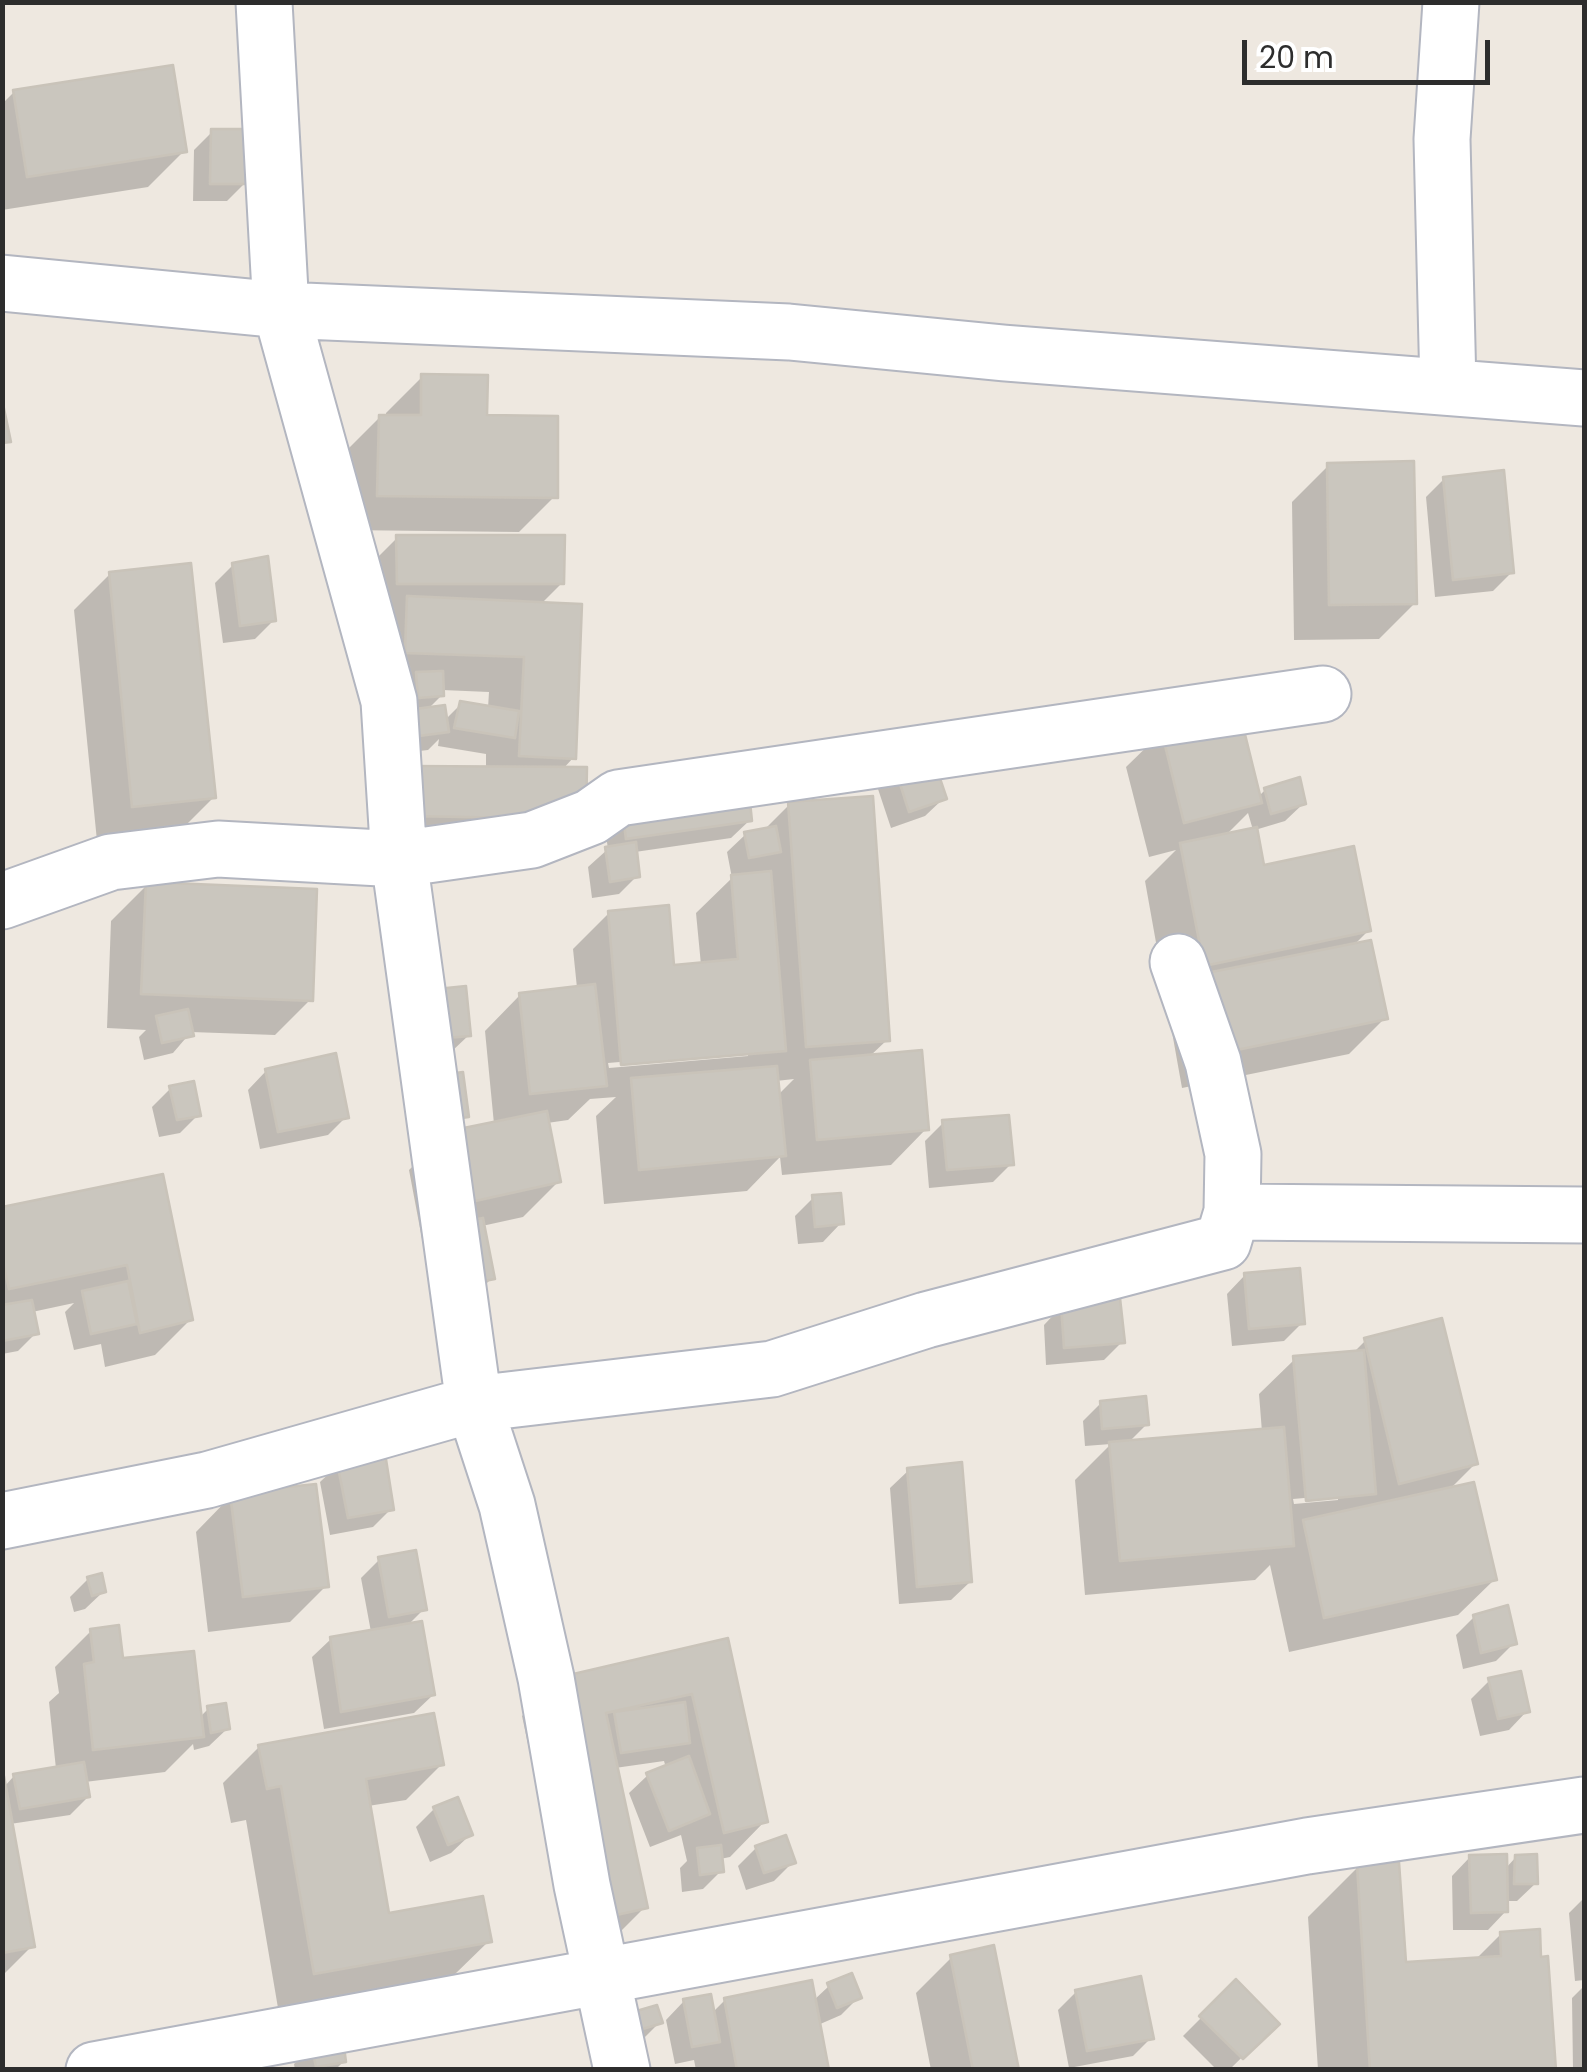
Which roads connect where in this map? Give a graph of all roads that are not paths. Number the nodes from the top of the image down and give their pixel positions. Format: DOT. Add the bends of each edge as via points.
graph roads {
  1 [pos="264,2"];
  2 [pos="1451,2"];
  3 [pos="2,284"];
  4 [pos="281,310"];
  5 [pos="1448,387"];
  6 [pos="1584,398"];
  7 [pos="1323,694"];
  8 [pos="398,859"];
  9 [pos="2,901"];
  10 [pos="1178,962"];
  11 [pos="1232,1212"];
  12 [pos="1584,1215"];
  13 [pos="474,1404"];
  14 [pos="2,1521"];
  15 [pos="1584,1805"];
  16 [pos="603,1976"];
  17 [pos="94,2070"];
  18 [pos="622,2070"];
  1 -- 4 [label="street"];
  2 -- 5 [label="street" via="1442,139"];
  3 -- 4 [label="street"];
  4 -- 5 [label="street" via="789,332"];
  4 -- 8 [label="street" via="389,701"];
  5 -- 6 [label="street"];
  7 -- 8 [label="street" via="618,798 592,817 532,840"];
  8 -- 9 [label="street" via="218,849 111,862"];
  8 -- 13 [label="street"];
  10 -- 11 [label="street" via="1212,1062 1233,1154"];
  11 -- 12 [label="street"];
  11 -- 13 [label="street" via="1223,1242 926,1320 772,1369"];
  13 -- 14 [label="street" via="207,1480"];
  13 -- 16 [label="street" via="507,1504 542,1659"];
  15 -- 16 [label="street" via="1306,1846"];
  16 -- 17 [label="street"];
  16 -- 18 [label="street"];
}
